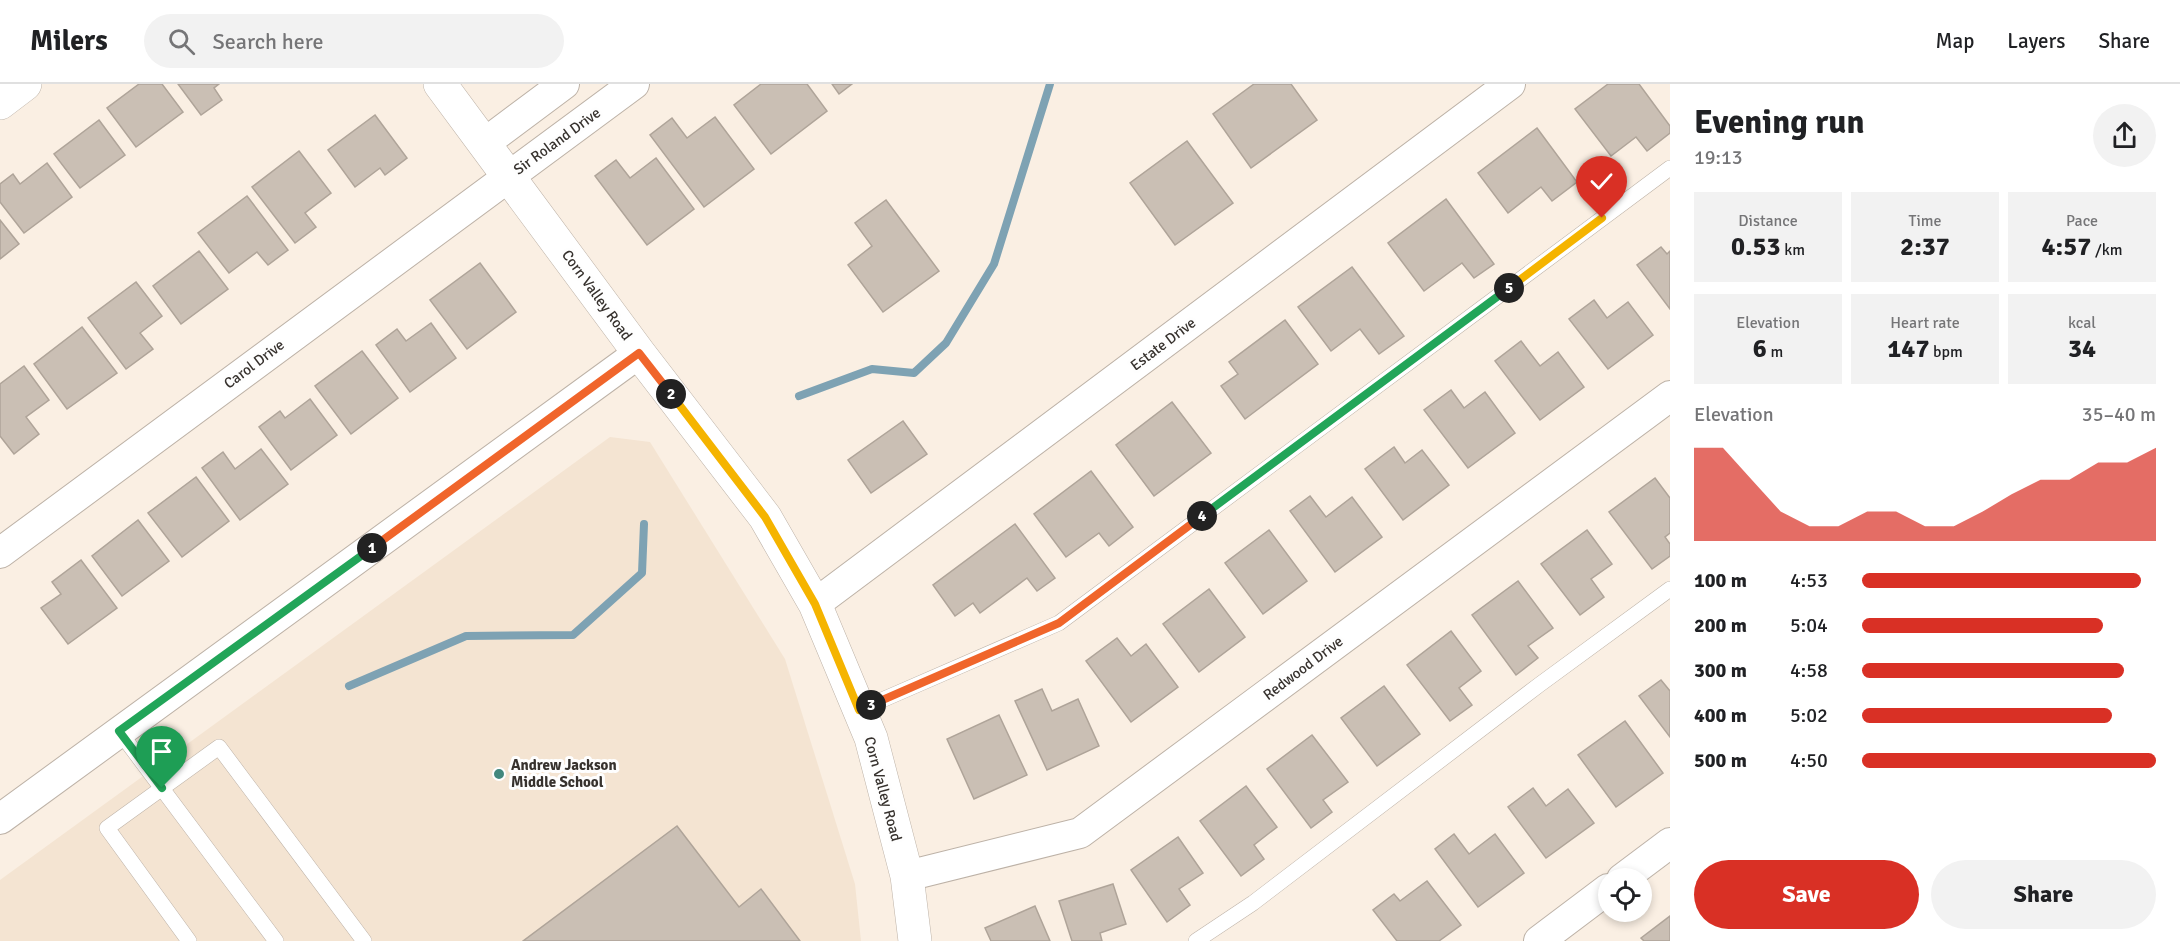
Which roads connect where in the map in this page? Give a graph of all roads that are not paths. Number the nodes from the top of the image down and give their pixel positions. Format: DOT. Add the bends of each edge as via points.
graph roads {
  1 [pos="25,84"];
  2 [pos="440,84"];
  3 [pos="564,84"];
  4 [pos="634,84"];
  5 [pos="1510,84"];
  6 [pos="0,103"];
  7 [pos="485,143"];
  8 [pos="1670,168"];
  9 [pos="509,176"];
  10 [pos="639,353"];
  11 [pos="1670,396"];
  12 [pos="0,553"];
  13 [pos="1670,589"];
  14 [pos="815,604"];
  15 [pos="859,710"];
  16 [pos="119,731"];
  17 [pos="162,788"];
  18 [pos="0,819"];
  19 [pos="1670,843"];
  20 [pos="1637,868"];
  21 [pos="907,876"];
  22 [pos="1598,897"];
  23 [pos="189,941"];
  24 [pos="276,941"];
  25 [pos="364,941"];
  26 [pos="915,941"];
  27 [pos="1196,941"];
  28 [pos="1539,941"];
  1 -- 6 [label="main road"];
  2 -- 7 [label="main road, Corn Valley Road"];
  3 -- 7 [label="street"];
  4 -- 9 [label="street, Sir Roland Drive"];
  5 -- 14 [label="street, Estate Drive"];
  7 -- 9 [label="main road, Corn Valley Road"];
  8 -- 15 [label="lane" via="1059,623"];
  9 -- 10 [label="main road, Corn Valley Road"];
  9 -- 12 [label="street, Carol Drive"];
  10 -- 14 [label="main road, Corn Valley Road" via="765,517"];
  10 -- 16 [label="street"];
  11 -- 21 [label="street, Redwood Drive" via="1080,833"];
  13 -- 27 [label="lane" via="1253,903"];
  14 -- 15 [label="main road, Corn Valley Road"];
  15 -- 21 [label="main road, Corn Valley Road" via="871,738"];
  16 -- 17 [label="lane"];
  16 -- 18 [label="street"];
  17 -- 23 [label="lane" via="107,828"];
  17 -- 24 [label="lane"];
  17 -- 25 [label="lane" via="219,747"];
  19 -- 20 [label="street"];
  21 -- 26 [label="main road, Corn Valley Road"];
  22 -- 28 [label="street"];
}
